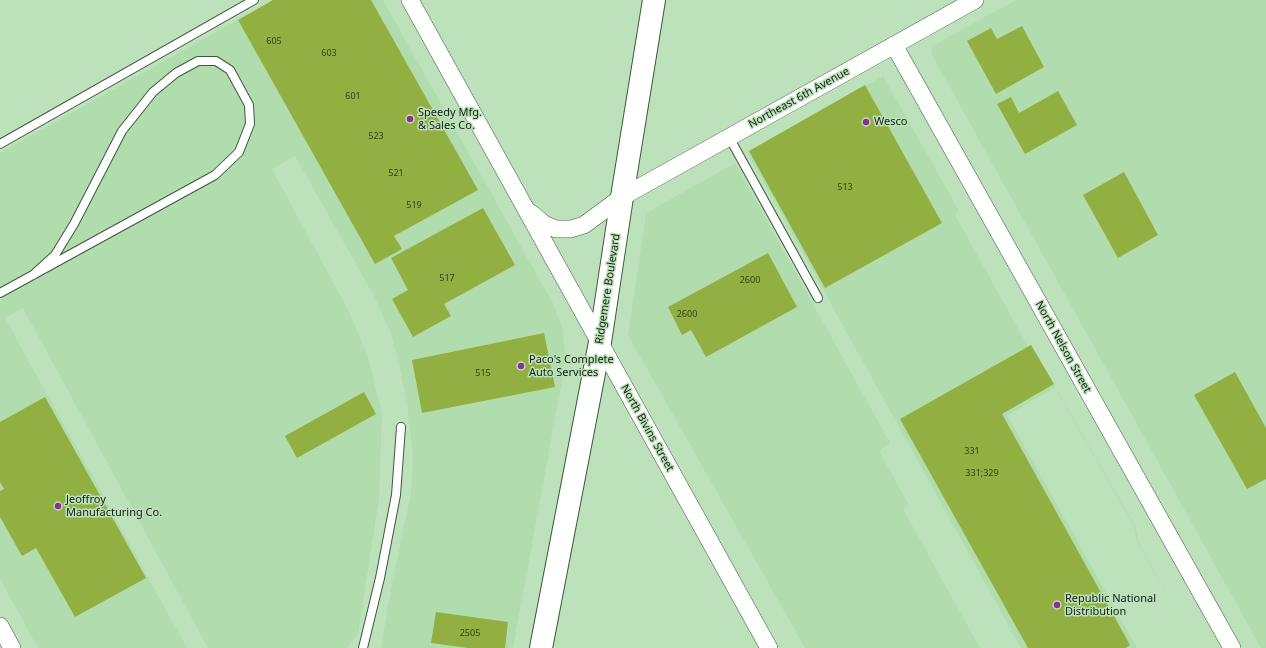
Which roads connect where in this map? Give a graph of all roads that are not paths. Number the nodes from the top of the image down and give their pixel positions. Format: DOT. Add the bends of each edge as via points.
graph roads {
  1 [pos="254,0"];
  2 [pos="410,0"];
  3 [pos="654,0"];
  4 [pos="975,0"];
  5 [pos="894,45"];
  6 [pos="729,137"];
  7 [pos="0,144"];
  8 [pos="622,197"];
  9 [pos="526,208"];
  10 [pos="32,275"];
  11 [pos="0,293"];
  12 [pos="818,298"];
  13 [pos="600,342"];
  14 [pos="401,427"];
  15 [pos="0,626"];
  16 [pos="12,648"];
  17 [pos="363,648"];
  18 [pos="541,648"];
  19 [pos="769,648"];
  20 [pos="1232,648"];
  1 -- 7 [label="lane"];
  2 -- 9 [label="street, North Bivins Street"];
  3 -- 8 [label="main road, Ridgemere Boulevard"];
  4 -- 5 [label="street, Northeast 6th Avenue"];
  5 -- 6 [label="street, Northeast 6th Avenue"];
  5 -- 20 [label="street, North Nelson Street"];
  6 -- 8 [label="street, Northeast 6th Avenue"];
  6 -- 12 [label="lane"];
  8 -- 9 [label="street, North Bivins Street" via="584,225 571,229 556,229 544,224"];
  8 -- 13 [label="main road, Ridgemere Boulevard"];
  9 -- 13 [label="street, North Bivins Street"];
  10 -- 10 [label="lane" via="215,175 239,152 250,124 249,105 230,70 216,61 198,61 176,73 153,92 122,130 74,224 55,255"];
  10 -- 11 [label="lane"];
  13 -- 18 [label="main road, Ridgemere Boulevard"];
  13 -- 19 [label="street, North Bivins Street"];
  14 -- 17 [label="lane" via="396,495"];
  15 -- 16 [label="street"];
}
